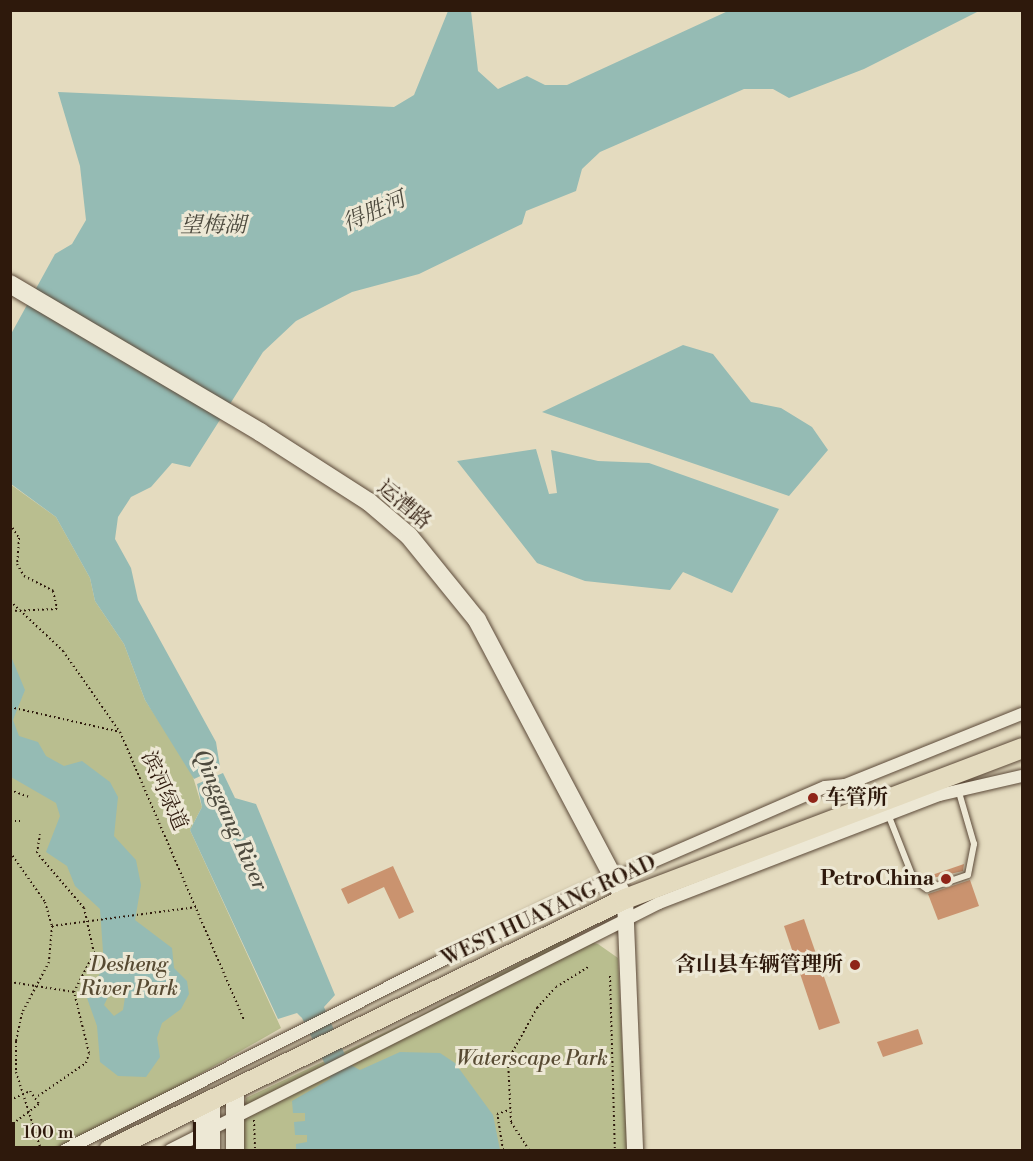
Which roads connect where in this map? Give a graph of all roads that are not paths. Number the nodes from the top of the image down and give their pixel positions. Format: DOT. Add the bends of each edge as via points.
graph roads {
  1 [pos="10,284"];
  2 [pos="1023,714"];
  3 [pos="1023,748"];
  4 [pos="1023,776"];
  5 [pos="956,782"];
  6 [pos="886,806"];
  7 [pos="625,899"];
  8 [pos="627,921"];
  9 [pos="235,1088"];
  10 [pos="206,1101"];
  11 [pos="235,1120"];
  12 [pos="208,1139"];
  13 [pos="65,1150"];
  14 [pos="109,1150"];
  15 [pos="170,1150"];
  16 [pos="200,1150"];
  17 [pos="236,1150"];
  18 [pos="635,1150"];
  1 -- 7 [label="main road, 运漕路" via="260,432 369,502 442,572 477,620"];
  2 -- 13 [label="street" via="845,785 825,787 544,909"];
  3 -- 5 [label="main road, WEST HUAYANG ROAD"];
  4 -- 5 [label="street"];
  5 -- 6 [label="main road, WEST HUAYANG ROAD"];
  5 -- 6 [label="lane" via="974,864 968,875 927,890 914,880"];
  6 -- 7 [label="main road, WEST HUAYANG ROAD"];
  6 -- 8 [label="street"];
  7 -- 8 [label="street"];
  7 -- 9 [label="main road, WEST HUAYANG ROAD"];
  8 -- 11 [label="street" via="325,1070"];
  8 -- 18 [label="street"];
  9 -- 10 [label="main road, WEST HUAYANG ROAD"];
  9 -- 11 [label="main road"];
  10 -- 12 [label="main road"];
  10 -- 14 [label="main road, WEST HUAYANG ROAD"];
  11 -- 12 [label="street"];
  11 -- 17 [label="main road"];
  12 -- 15 [label="street"];
  12 -- 16 [label="street"];
}
